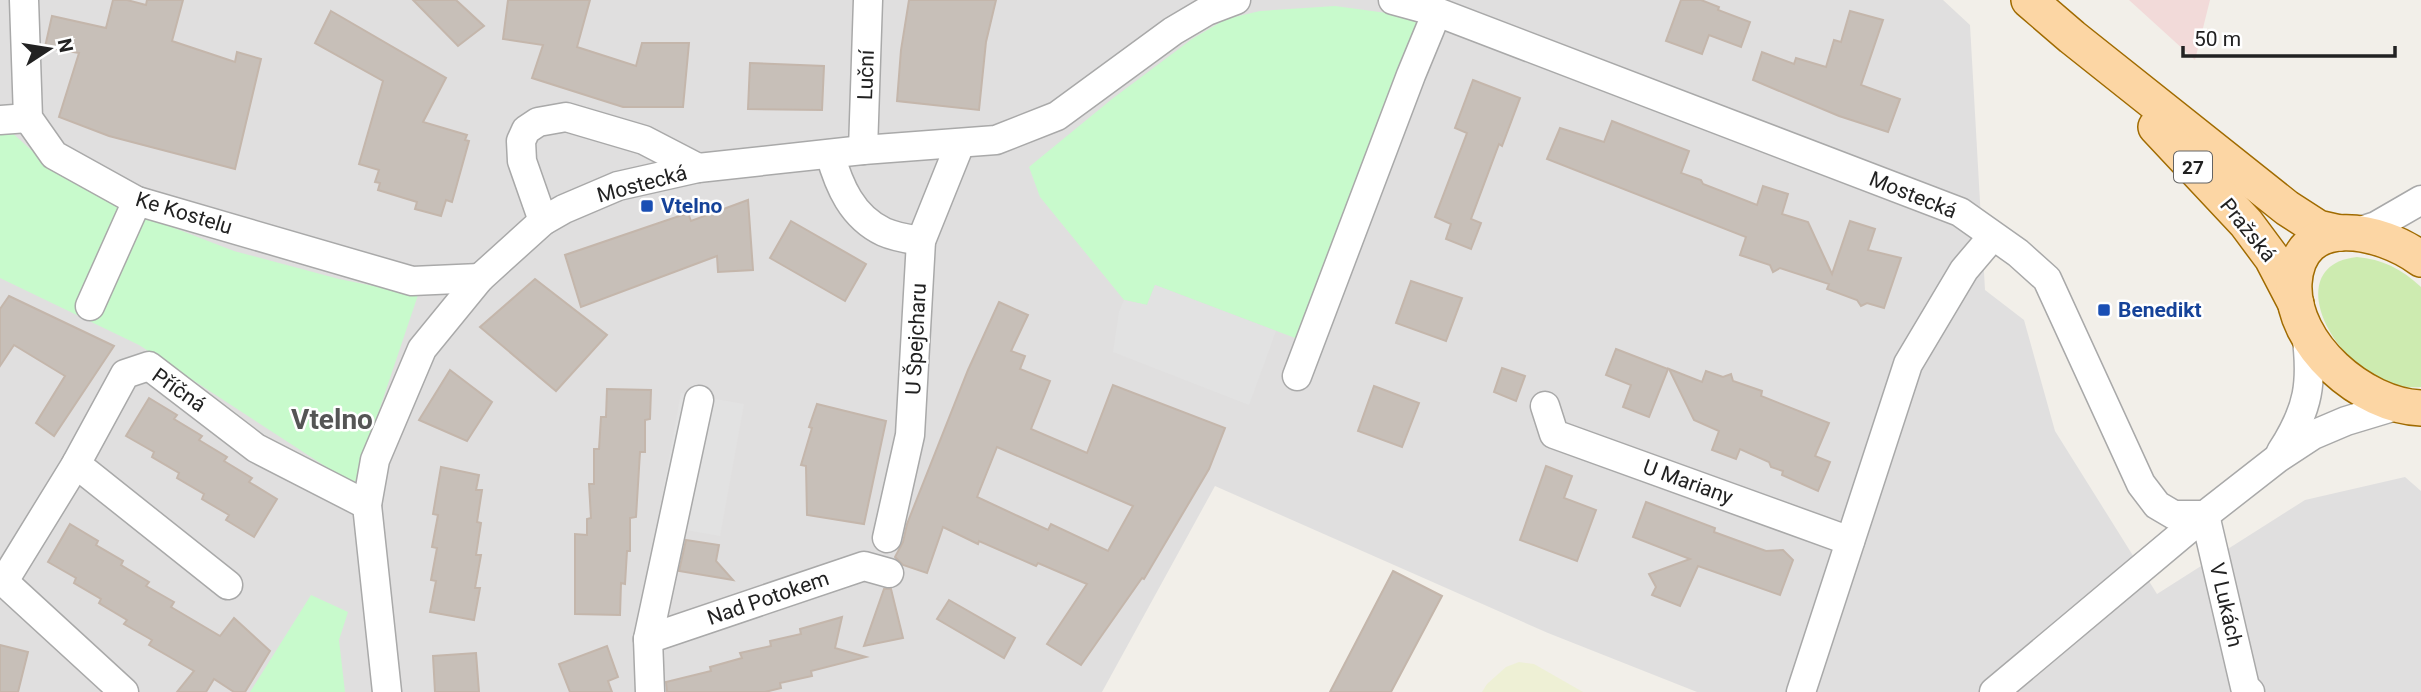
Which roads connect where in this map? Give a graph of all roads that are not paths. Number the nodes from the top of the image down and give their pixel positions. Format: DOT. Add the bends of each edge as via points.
graph roads {
  1 [pos="24,0"];
  2 [pos="868,0"];
  3 [pos="1236,0"];
  4 [pos="1393,0"];
  5 [pos="2029,0"];
  6 [pos="1437,12"];
  7 [pos="2072,37"];
  8 [pos="28,118"];
  9 [pos="0,120"];
  10 [pos="960,144"];
  11 [pos="863,150"];
  12 [pos="830,154"];
  13 [pos="698,169"];
  14 [pos="2421,200"];
  15 [pos="137,201"];
  16 [pos="543,221"];
  17 [pos="2348,233"];
  18 [pos="1993,237"];
  19 [pos="921,241"];
  20 [pos="2421,260"];
  21 [pos="480,278"];
  22 [pos="90,306"];
  23 [pos="2302,319"];
  24 [pos="1297,376"];
  25 [pos="699,400"];
  26 [pos="1545,406"];
  27 [pos="2415,407"];
  28 [pos="2278,458"];
  29 [pos="76,464"];
  30 [pos="367,505"];
  31 [pos="2205,515"];
  32 [pos="887,538"];
  33 [pos="1850,541"];
  34 [pos="889,573"];
  35 [pos="1,581"];
  36 [pos="228,585"];
  37 [pos="648,639"];
  38 [pos="124,692"];
  39 [pos="387,692"];
  40 [pos="650,692"];
  41 [pos="1801,692"];
  42 [pos="1994,692"];
  43 [pos="2250,692"];
  1 -- 8 [label="street"];
  2 -- 11 [label="street, Luční"];
  3 -- 10 [label="street, Mostecká" via="1173,31 1057,116 996,140"];
  4 -- 6 [label="street, Mostecká"];
  5 -- 7 [label="main road, Pražská / 27"];
  6 -- 18 [label="street, Mostecká" via="1960,212"];
  6 -- 24 [label="street"];
  7 -- 17 [label="main road, Pražská / 27" via="2287,208 2318,228"];
  7 -- 23 [label="main road, Pražská / 27" via="2246,223 2273,258"];
  8 -- 9 [label="street"];
  8 -- 15 [label="street, Ke Kostelu" via="54,155"];
  10 -- 11 [label="street, Mostecká"];
  10 -- 19 [label="street, U Špejcharu"];
  11 -- 12 [label="street, Mostecká"];
  12 -- 13 [label="street, Mostecká"];
  12 -- 19 [label="street" via="842,191 870,224"];
  13 -- 16 [label="street, Mostecká" via="618,186"];
  13 -- 16 [label="street" via="643,140 566,117 538,122 526,130 521,141 522,161"];
  14 -- 17 [label="street" via="2376,226"];
  15 -- 21 [label="street, Ke Kostelu" via="412,281"];
  15 -- 22 [label="street"];
  16 -- 21 [label="street, Mostecká"];
  17 -- 20 [label="main road, Pražská / 27" via="2389,240"];
  17 -- 23 [label="main road, Pražská" via="2320,239 2303,255 2294,282"];
  18 -- 31 [label="street, Mostecká" via="2047,279 2141,484 2158,505 2175,515"];
  18 -- 33 [label="street" via="1964,270 1908,364"];
  19 -- 32 [label="street, U Špejcharu" via="910,435"];
  21 -- 30 [label="street, Mostecká" via="422,349 375,460"];
  23 -- 27 [label="main road, Pražská / 27" via="2327,360 2350,381 2372,395"];
  23 -- 28 [label="street" via="2311,364 2308,397"];
  25 -- 37 [label="street"];
  26 -- 33 [label="street, U Mariany" via="1554,434"];
  27 -- 28 [label="street" via="2331,426"];
  28 -- 31 [label="street"];
  29 -- 30 [label="street, Příčná" via="125,374 149,366 256,448"];
  29 -- 35 [label="street, Příčná"];
  29 -- 36 [label="street"];
  30 -- 39 [label="street, Mostecká"];
  31 -- 42 [label="street"];
  31 -- 43 [label="street, V Lukách" via="2245,687"];
  33 -- 41 [label="street"];
  34 -- 37 [label="street, Nad Potokem" via="864,566"];
  35 -- 38 [label="street"];
  37 -- 40 [label="street"];
}
